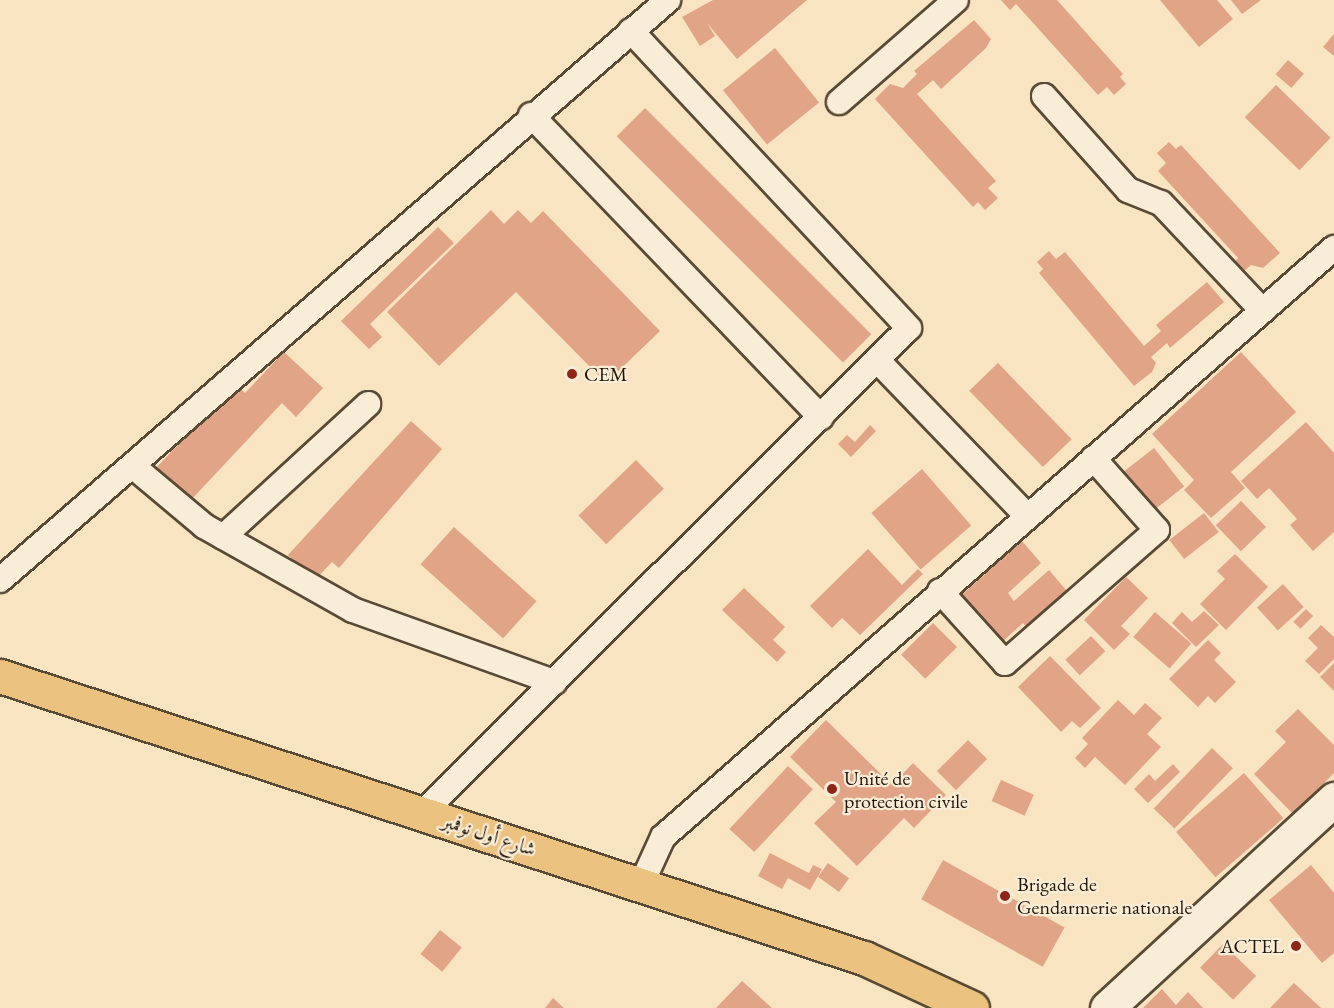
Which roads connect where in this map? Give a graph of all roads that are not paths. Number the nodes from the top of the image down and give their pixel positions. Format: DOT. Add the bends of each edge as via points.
graph roads {
  1 [pos="668,0"];
  2 [pos="956,0"];
  3 [pos="631,31"];
  4 [pos="1044,96"];
  5 [pos="839,102"];
  6 [pos="531,115"];
  7 [pos="1334,248"];
  8 [pos="1262,310"];
  9 [pos="878,361"];
  10 [pos="368,404"];
  11 [pos="821,417"];
  12 [pos="1093,458"];
  13 [pos="135,468"];
  14 [pos="1026,515"];
  15 [pos="223,537"];
  16 [pos="0,580"];
  17 [pos="940,591"];
  18 [pos="0,676"];
  19 [pos="554,682"];
  20 [pos="1334,799"];
  21 [pos="422,813"];
  22 [pos="640,885"];
  23 [pos="972,1008"];
  24 [pos="1107,1008"];
  1 -- 3 [label="street"];
  2 -- 5 [label="street"];
  3 -- 6 [label="street"];
  3 -- 9 [label="street" via="909,328"];
  4 -- 8 [label="street" via="1128,190 1161,203"];
  6 -- 11 [label="street"];
  6 -- 13 [label="street"];
  7 -- 8 [label="street"];
  8 -- 12 [label="street"];
  9 -- 11 [label="street"];
  9 -- 14 [label="street"];
  10 -- 15 [label="street"];
  11 -- 19 [label="street"];
  12 -- 14 [label="street"];
  12 -- 17 [label="street" via="1157,530 1023,648 1005,663"];
  13 -- 15 [label="street"];
  13 -- 16 [label="street"];
  14 -- 17 [label="street"];
  15 -- 19 [label="street" via="353,610"];
  17 -- 22 [label="street" via="663,837"];
  18 -- 21 [label="main road, شارع أول نوفمبر"];
  19 -- 21 [label="street"];
  20 -- 24 [label="street"];
  21 -- 22 [label="main road, شارع أول نوفمبر"];
  22 -- 23 [label="main road, شارع أول نوفمبر" via="864,958"];
}
